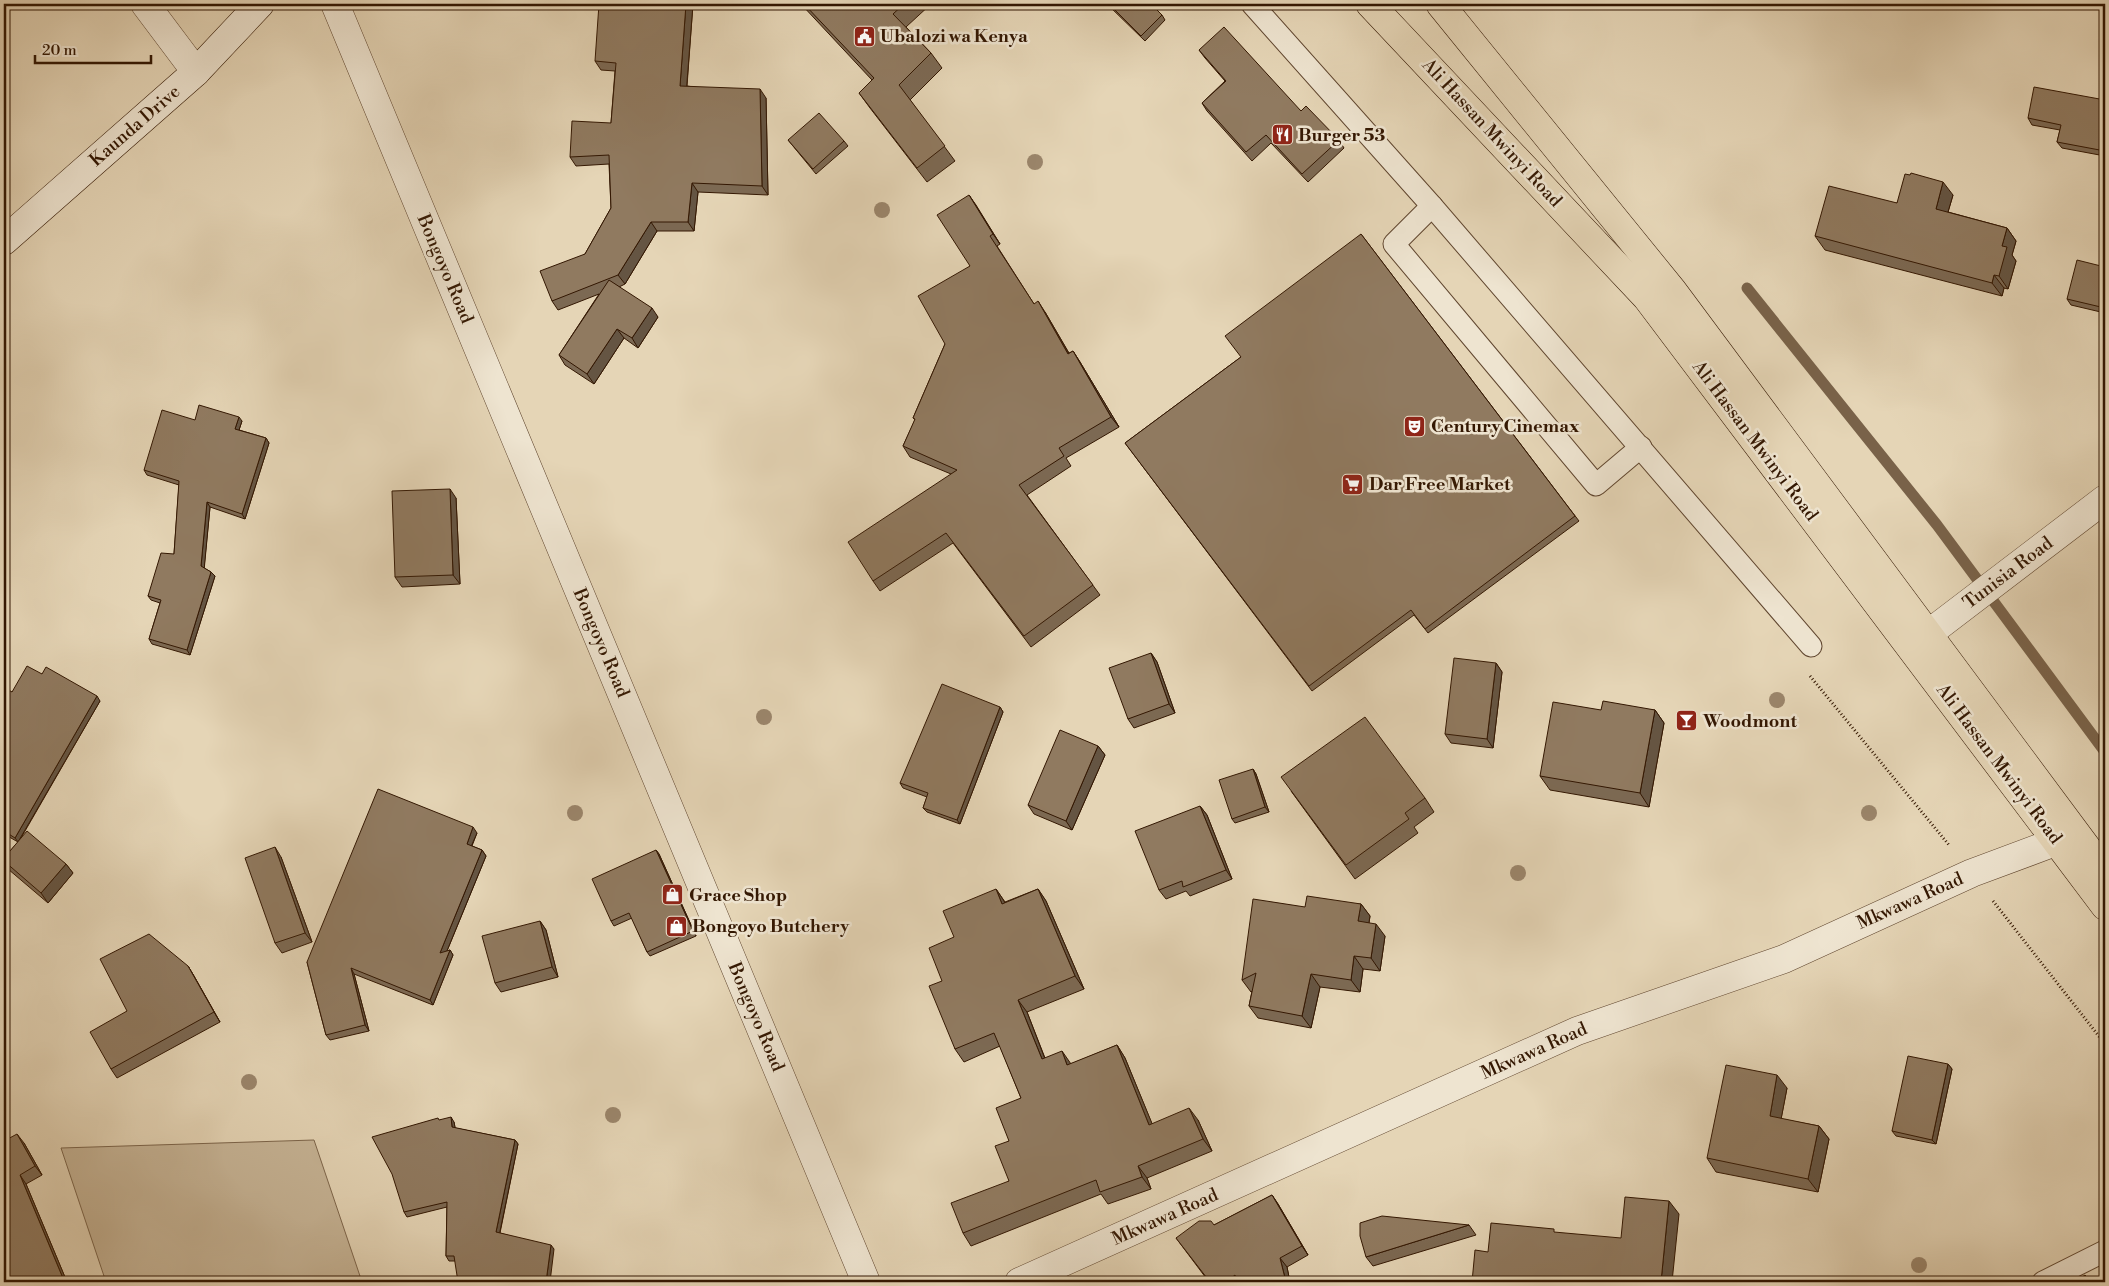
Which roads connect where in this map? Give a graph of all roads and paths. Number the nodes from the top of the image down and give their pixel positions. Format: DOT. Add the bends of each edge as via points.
graph roads {
  1 [pos="145,4"];
  2 [pos="260,4"];
  3 [pos="335,4"];
  4 [pos="1252,4"];
  5 [pos="1370,4"];
  6 [pos="1440,4"];
  7 [pos="196,72"];
  8 [pos="1432,206"];
  9 [pos="4,241"];
  10 [pos="1641,447"];
  11 [pos="2105,499"];
  12 [pos="1919,640"];
  13 [pos="1812,646"];
  14 [pos="2058,841"];
  15 [pos="2105,872"];
  16 [pos="2105,906"];
  17 [pos="2105,1251"];
  18 [pos="866,1282"];
  19 [pos="1019,1282"];
  20 [pos="2044,1282"];
  1 -- 7 [label="street"];
  2 -- 7 [label="street, Kaunda Drive"];
  3 -- 18 [label="street, Bongoyo Road"];
  4 -- 8 [label="lane"];
  5 -- 12 [label="highway, Ali Hassan Mwinyi Road" via="1647,298"];
  6 -- 12 [label="highway, Ali Hassan Mwinyi Road" via="1673,291"];
  7 -- 9 [label="street, Kaunda Drive"];
  8 -- 10 [label="lane"];
  8 -- 10 [label="lane" via="1394,244 1596,485"];
  10 -- 13 [label="lane"];
  11 -- 12 [label="street, Tunisia Road"];
  12 -- 14 [label="highway, Ali Hassan Mwinyi Road"];
  12 -- 15 [label="highway, Ali Hassan Mwinyi Road"];
  14 -- 16 [label="highway, Ali Hassan Mwinyi Road"];
  14 -- 19 [label="street, Mkwawa Road" via="1972,873 1784,959 1577,1031"];
  17 -- 20 [label="lane"];
}
